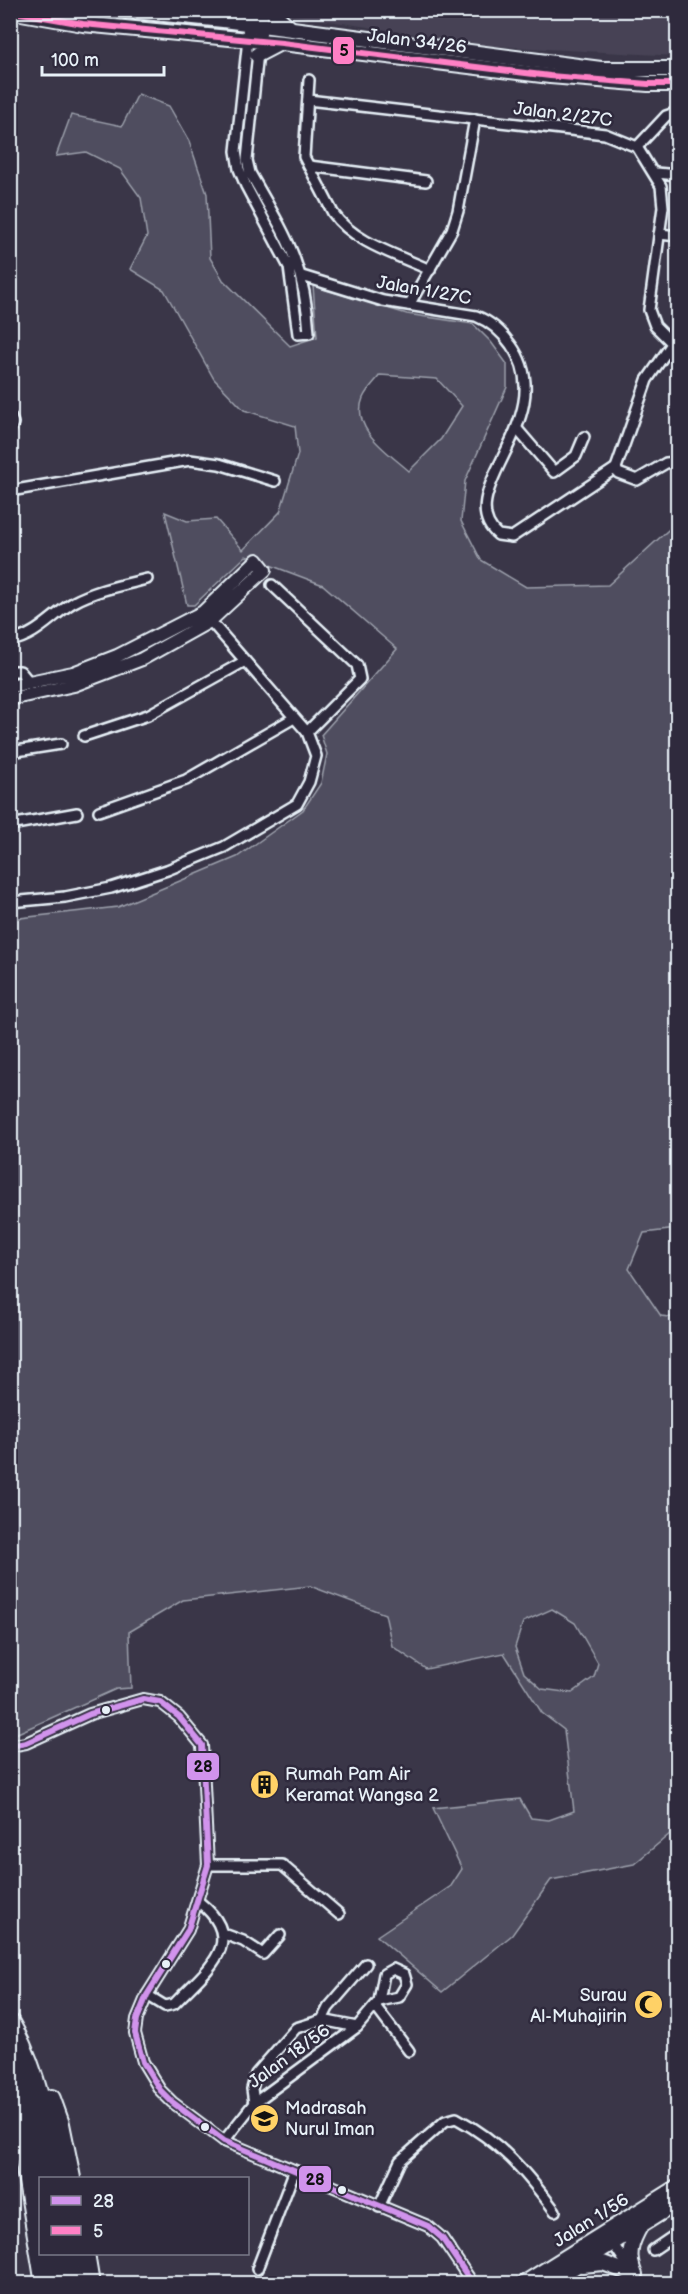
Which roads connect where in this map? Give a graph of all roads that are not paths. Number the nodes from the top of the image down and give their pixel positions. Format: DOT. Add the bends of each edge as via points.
graph roads {
  1 [pos="125,10"];
  2 [pos="270,10"];
  3 [pos="10,11"];
  4 [pos="254,16"];
  5 [pos="290,29"];
  6 [pos="254,40"];
  7 [pos="282,43"];
  8 [pos="257,55"];
  9 [pos="678,69"];
  10 [pos="309,80"];
  11 [pos="678,84"];
  12 [pos="308,100"];
  13 [pos="678,112"];
  14 [pos="475,119"];
  15 [pos="637,147"];
  16 [pos="309,166"];
  17 [pos="656,173"];
  18 [pos="678,175"];
  19 [pos="426,181"];
  20 [pos="659,234"];
  21 [pos="678,236"];
  22 [pos="430,270"];
  23 [pos="302,276"];
  24 [pos="410,305"];
  25 [pos="675,339"];
  26 [pos="10,416"];
  27 [pos="517,429"];
  28 [pos="10,431"];
  29 [pos="584,437"];
  30 [pos="678,462"];
  31 [pos="616,468"];
  32 [pos="275,481"];
  33 [pos="10,491"];
  34 [pos="147,579"];
  35 [pos="272,585"];
  36 [pos="206,616"];
  37 [pos="10,641"];
  38 [pos="245,661"];
  39 [pos="10,671"];
  40 [pos="30,683"];
  41 [pos="10,686"];
  42 [pos="10,699"];
  43 [pos="294,718"];
  44 [pos="306,732"];
  45 [pos="84,736"];
  46 [pos="61,744"];
  47 [pos="10,752"];
  48 [pos="99,811"];
  49 [pos="77,813"];
  50 [pos="10,825"];
  51 [pos="10,902"];
  52 [pos="10,1746"];
  53 [pos="208,1865"];
  54 [pos="199,1902"];
  55 [pos="339,1914"];
  56 [pos="224,1934"];
  57 [pos="280,1935"];
  58 [pos="366,1964"];
  59 [pos="147,1995"];
  60 [pos="322,2020"];
  61 [pos="10,2023"];
  62 [pos="357,2027"];
  63 [pos="20,2039"];
  64 [pos="409,2051"];
  65 [pos="10,2060"];
  66 [pos="10,2101"];
  67 [pos="254,2103"];
  68 [pos="224,2141"];
  69 [pos="294,2172"];
  70 [pos="41,2177"];
  71 [pos="56,2177"];
  72 [pos="70,2177"];
  73 [pos="678,2187"];
  74 [pos="678,2202"];
  75 [pos="379,2207"];
  76 [pos="555,2211"];
  77 [pos="642,2223"];
  78 [pos="678,2233"];
  79 [pos="609,2238"];
  80 [pos="39,2247"];
  81 [pos="653,2250"];
  82 [pos="40,2255"];
  83 [pos="53,2255"];
  84 [pos="68,2255"];
  85 [pos="85,2255"];
  86 [pos="572,2268"];
  87 [pos="257,2269"];
  88 [pos="637,2279"];
  89 [pos="45,2283"];
  90 [pos="58,2283"];
  91 [pos="72,2283"];
  92 [pos="90,2283"];
  93 [pos="473,2283"];
  94 [pos="523,2283"];
  95 [pos="547,2283"];
  1 -- 4 [label="main road" via="223,20"];
  2 -- 5 [label="main road"];
  3 -- 6 [label="main road, Jalan 34/26" via="83,24"];
  4 -- 5 [label="main road, Jalan 34/26"];
  4 -- 6 [label="street"];
  5 -- 9 [label="main road, Jalan 34/26" via="601,69"];
  6 -- 7 [label="main road, Jalan 34/26"];
  6 -- 8 [label="street"];
  6 -- 23 [label="street" via="236,151 246,186 289,267 298,334 309,333"];
  7 -- 8 [label="main road"];
  7 -- 11 [label="main road, Jalan 34/26" via="550,76"];
  8 -- 23 [label="street" via="247,160 250,173 293,250"];
  10 -- 12 [label="street"];
  12 -- 14 [label="street, Jalan 2/27C"];
  12 -- 16 [label="street" via="303,146"];
  13 -- 15 [label="street" via="666,116"];
  14 -- 15 [label="street, Jalan 2/27C" via="605,134"];
  14 -- 22 [label="street" via="458,211"];
  15 -- 17 [label="street"];
  16 -- 19 [label="street"];
  16 -- 22 [label="street" via="333,213 347,229"];
  17 -- 18 [label="street"];
  17 -- 20 [label="street" via="663,195"];
  20 -- 21 [label="street"];
  20 -- 25 [label="street" via="649,310 656,327"];
  22 -- 24 [label="street"];
  23 -- 24 [label="street, Jalan 1/27C" via="364,296"];
  24 -- 27 [label="street, Jalan 1/27C" via="476,316 506,338 520,360 526,388"];
  25 -- 31 [label="street" via="647,380"];
  26 -- 28 [label="street"];
  27 -- 29 [label="street" via="554,472 576,456"];
  27 -- 31 [label="street, Jalan 1/27C" via="495,470 487,497 488,521 498,535 512,537"];
  30 -- 31 [label="street" via="666,463 637,480 618,474"];
  32 -- 33 [label="street" via="219,464 190,460"];
  34 -- 37 [label="street" via="74,602 28,636"];
  35 -- 44 [label="street" via="357,665 360,679"];
  36 -- 36 [label="street" via="257,560 265,570"];
  36 -- 38 [label="street"];
  36 -- 40 [label="street" via="73,673"];
  36 -- 42 [label="street" via="142,659 110,673 74,686"];
  38 -- 43 [label="street"];
  38 -- 45 [label="street" via="148,715"];
  39 -- 40 [label="street" via="20,671"];
  40 -- 41 [label="street"];
  43 -- 44 [label="street"];
  43 -- 48 [label="street" via="186,780"];
  44 -- 51 [label="street" via="316,756 309,782 297,804 224,847 111,888"];
  46 -- 47 [label="street"];
  49 -- 50 [label="street"];
  52 -- 53 [label="street" via="26,1743 90,1714 143,1699 160,1702 179,1717 202,1745"];
  53 -- 54 [label="street"];
  53 -- 55 [label="street" via="282,1865"];
  54 -- 56 [label="street" via="212,1912"];
  54 -- 59 [label="street" via="188,1930"];
  56 -- 57 [label="street" via="263,1954"];
  56 -- 59 [label="street" via="218,1955 174,2004 165,2006"];
  58 -- 60 [label="street"];
  59 -- 68 [label="street" via="136,2019 135,2033 143,2062 172,2102"];
  60 -- 62 [label="street"];
  60 -- 67 [label="street" via="296,2028 266,2060 255,2074"];
  61 -- 63 [label="highway"];
  62 -- 64 [label="street, Jalan 18/56" via="377,2004"];
  62 -- 67 [label="street, Jalan 18/56"];
  63 -- 71 [label="highway" via="44,2112"];
  63 -- 72 [label="highway" via="38,2063 60,2124"];
  65 -- 70 [label="highway" via="33,2133"];
  66 -- 80 [label="highway" via="21,2139"];
  67 -- 68 [label="street, Jalan 18/56"];
  68 -- 69 [label="street"];
  69 -- 75 [label="street"];
  69 -- 87 [label="street"];
  73 -- 79 [label="main road, Jalan 1/56"];
  74 -- 77 [label="main road, Jalan 1/56"];
  75 -- 76 [label="street" via="400,2161 445,2121 456,2118 501,2147 525,2170"];
  75 -- 93 [label="street" via="434,2230"];
  77 -- 79 [label="main road, Jalan 1/56"];
  77 -- 88 [label="main road" via="629,2259"];
  78 -- 81 [label="street"];
  79 -- 86 [label="main road, Jalan 1/56"];
  79 -- 88 [label="street"];
  79 -- 94 [label="main road, Jalan 1/56"];
  82 -- 89 [label="highway"];
  83 -- 90 [label="highway"];
  84 -- 91 [label="highway"];
  85 -- 92 [label="highway"];
  86 -- 88 [label="main road" via="590,2262 603,2263"];
  86 -- 95 [label="main road, Jalan 1/56"];
}
